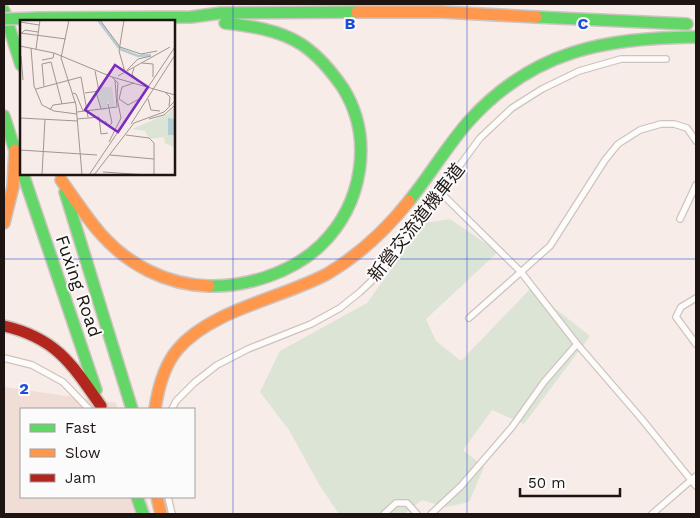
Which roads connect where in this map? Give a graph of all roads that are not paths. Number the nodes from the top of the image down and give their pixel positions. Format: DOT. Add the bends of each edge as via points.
graph roads {
  1 [pos="4,11"];
  2 [pos="191,17"];
  3 [pos="4,19"];
  4 [pos="696,25"];
  5 [pos="696,37"];
  6 [pos="666,59"];
  7 [pos="20,63"];
  8 [pos="4,116"];
  9 [pos="696,141"];
  10 [pos="15,150"];
  11 [pos="20,166"];
  12 [pos="23,175"];
  13 [pos="60,177"];
  14 [pos="696,185"];
  15 [pos="440,192"];
  16 [pos="680,219"];
  17 [pos="4,223"];
  18 [pos="521,272"];
  19 [pos="696,298"];
  20 [pos="469,318"];
  21 [pos="4,326"];
  22 [pos="577,344"];
  23 [pos="696,344"];
  24 [pos="4,359"];
  25 [pos="88,408"];
  26 [pos="101,408"];
  27 [pos="132,408"];
  28 [pos="154,408"];
  29 [pos="172,408"];
  30 [pos="694,478"];
  31 [pos="696,486"];
  32 [pos="137,498"];
  33 [pos="157,498"];
  34 [pos="168,498"];
  35 [pos="143,514"];
  36 [pos="161,514"];
  37 [pos="172,514"];
  38 [pos="384,514"];
  39 [pos="417,514"];
  40 [pos="431,514"];
  41 [pos="652,514"];
  1 -- 7 [label="main road"];
  2 -- 3 [label="main road, bridge"];
  2 -- 4 [label="main road" via="222,13 442,12"];
  2 -- 13 [label="main road" via="278,34 301,45 325,64 345,90 356,113 362,142 359,174 351,200 321,245 293,264 244,283 218,287 185,284 155,274 126,256 100,233"];
  5 -- 28 [label="main road" via="647,37 600,44 565,53 526,73 495,95 467,123 406,205 383,231 350,259 305,285 223,318 199,331 178,349 163,375"];
  6 -- 15 [label="lane, 新營交流道機車道" via="621,59 579,71 542,89 512,108 480,138"];
  8 -- 10 [label="main road"];
  9 -- 18 [label="lane" via="686,128 661,124 640,130 618,144 550,246"];
  10 -- 11 [label="main road"];
  10 -- 17 [label="main road" via="13,187"];
  12 -- 26 [label="main road, Fuxing Road"];
  13 -- 27 [label="main road, Fuxing Road"];
  14 -- 16 [label="lane"];
  15 -- 18 [label="lane"];
  15 -- 29 [label="lane, 新營交流道機車道" via="382,270 340,308 312,324 217,365 194,383"];
  18 -- 20 [label="lane"];
  18 -- 22 [label="lane"];
  19 -- 23 [label="lane" via="681,307 676,317"];
  21 -- 26 [label="main road" via="48,344 88,386"];
  22 -- 30 [label="lane"];
  22 -- 40 [label="lane" via="544,382 512,427 461,486"];
  24 -- 25 [label="lane" via="32,365 63,382"];
  30 -- 31 [label="lane"];
  30 -- 41 [label="lane"];
  32 -- 35 [label="main road"];
  33 -- 36 [label="main road"];
  34 -- 37 [label="lane"];
  38 -- 39 [label="lane" via="396,503 407,503"];
}
